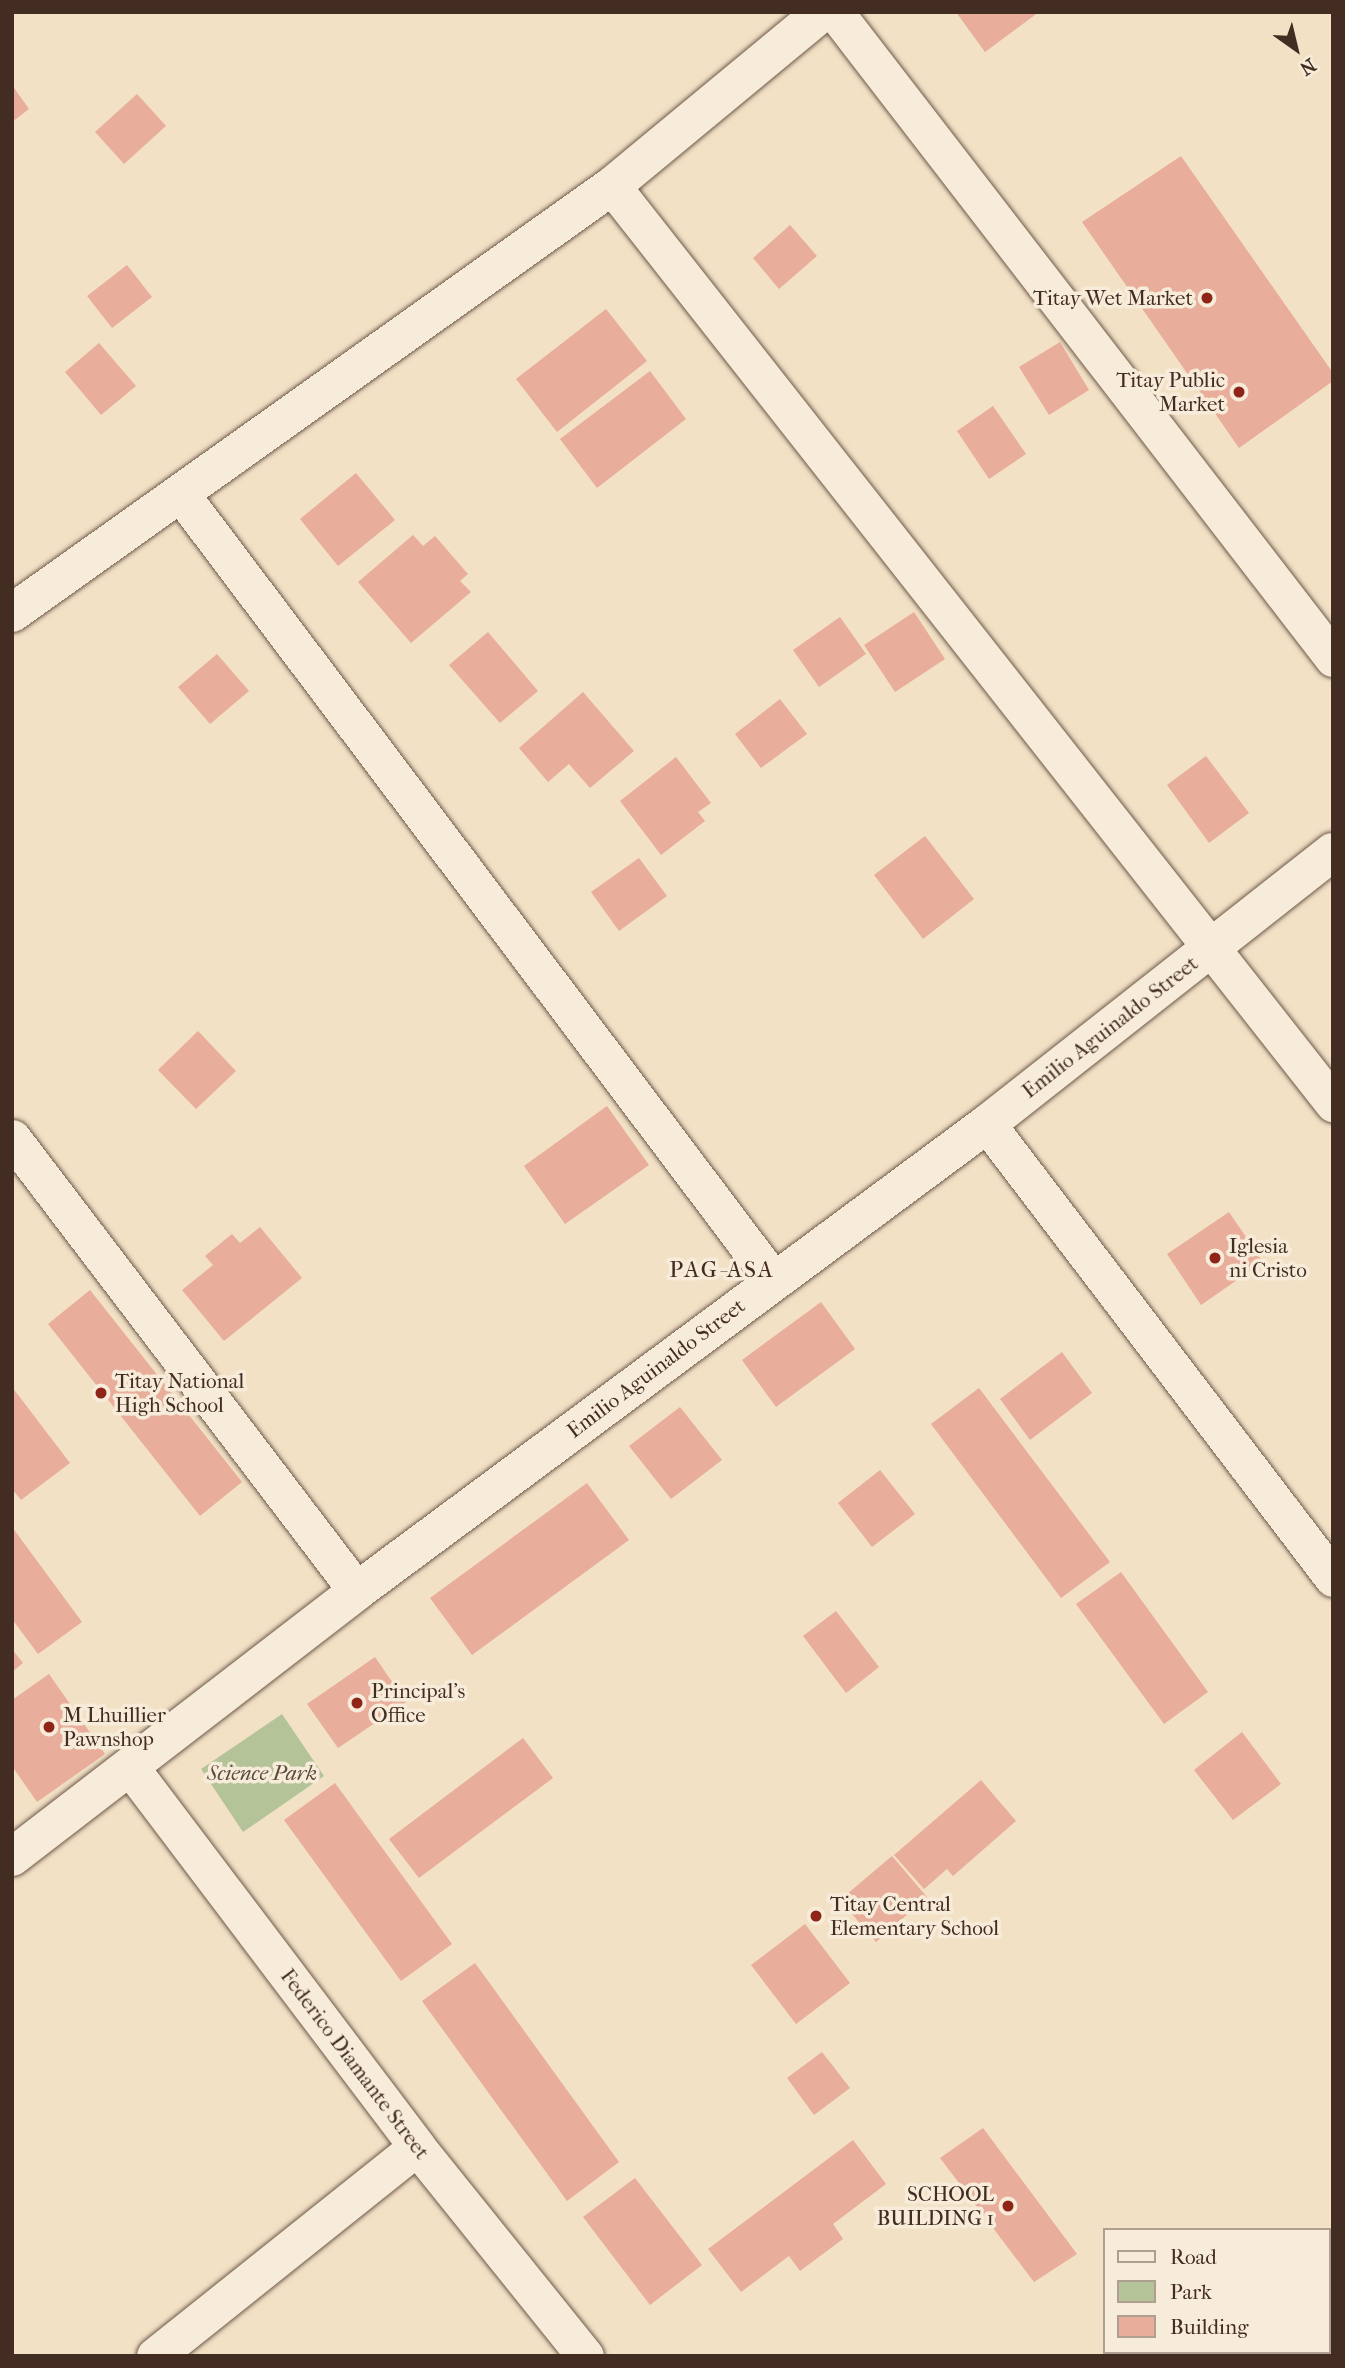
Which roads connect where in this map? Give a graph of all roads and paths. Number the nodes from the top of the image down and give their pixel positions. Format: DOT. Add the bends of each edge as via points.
graph roads {
  1 [pos="822,12"];
  2 [pos="835,12"];
  3 [pos="612,186"];
  4 [pos="180,493"];
  5 [pos="12,613"];
  6 [pos="1333,658"];
  7 [pos="1333,852"];
  8 [pos="1211,948"];
  9 [pos="1333,1103"];
  10 [pos="987,1124"];
  11 [pos="12,1138"];
  12 [pos="774,1280"];
  13 [pos="1333,1578"];
  14 [pos="357,1591"];
  15 [pos="130,1767"];
  16 [pos="12,1857"];
  17 [pos="417,2147"];
  18 [pos="155,2356"];
  19 [pos="585,2356"];
  1 -- 3 [label="street"];
  2 -- 6 [label="street"];
  3 -- 4 [label="street"];
  3 -- 8 [label="street"];
  4 -- 5 [label="street"];
  4 -- 12 [label="street"];
  7 -- 8 [label="street, Emilio Aguinaldo Street"];
  8 -- 9 [label="street"];
  8 -- 10 [label="street, Emilio Aguinaldo Street"];
  10 -- 12 [label="street, Emilio Aguinaldo Street"];
  10 -- 13 [label="street"];
  11 -- 14 [label="street"];
  12 -- 14 [label="street, Emilio Aguinaldo Street"];
  14 -- 15 [label="street, Emilio Aguinaldo Street"];
  15 -- 16 [label="street, Emilio Aguinaldo Street"];
  15 -- 17 [label="street, Federico Diamante Street"];
  17 -- 18 [label="street"];
  17 -- 19 [label="street, Federico Diamante Street"];
}
